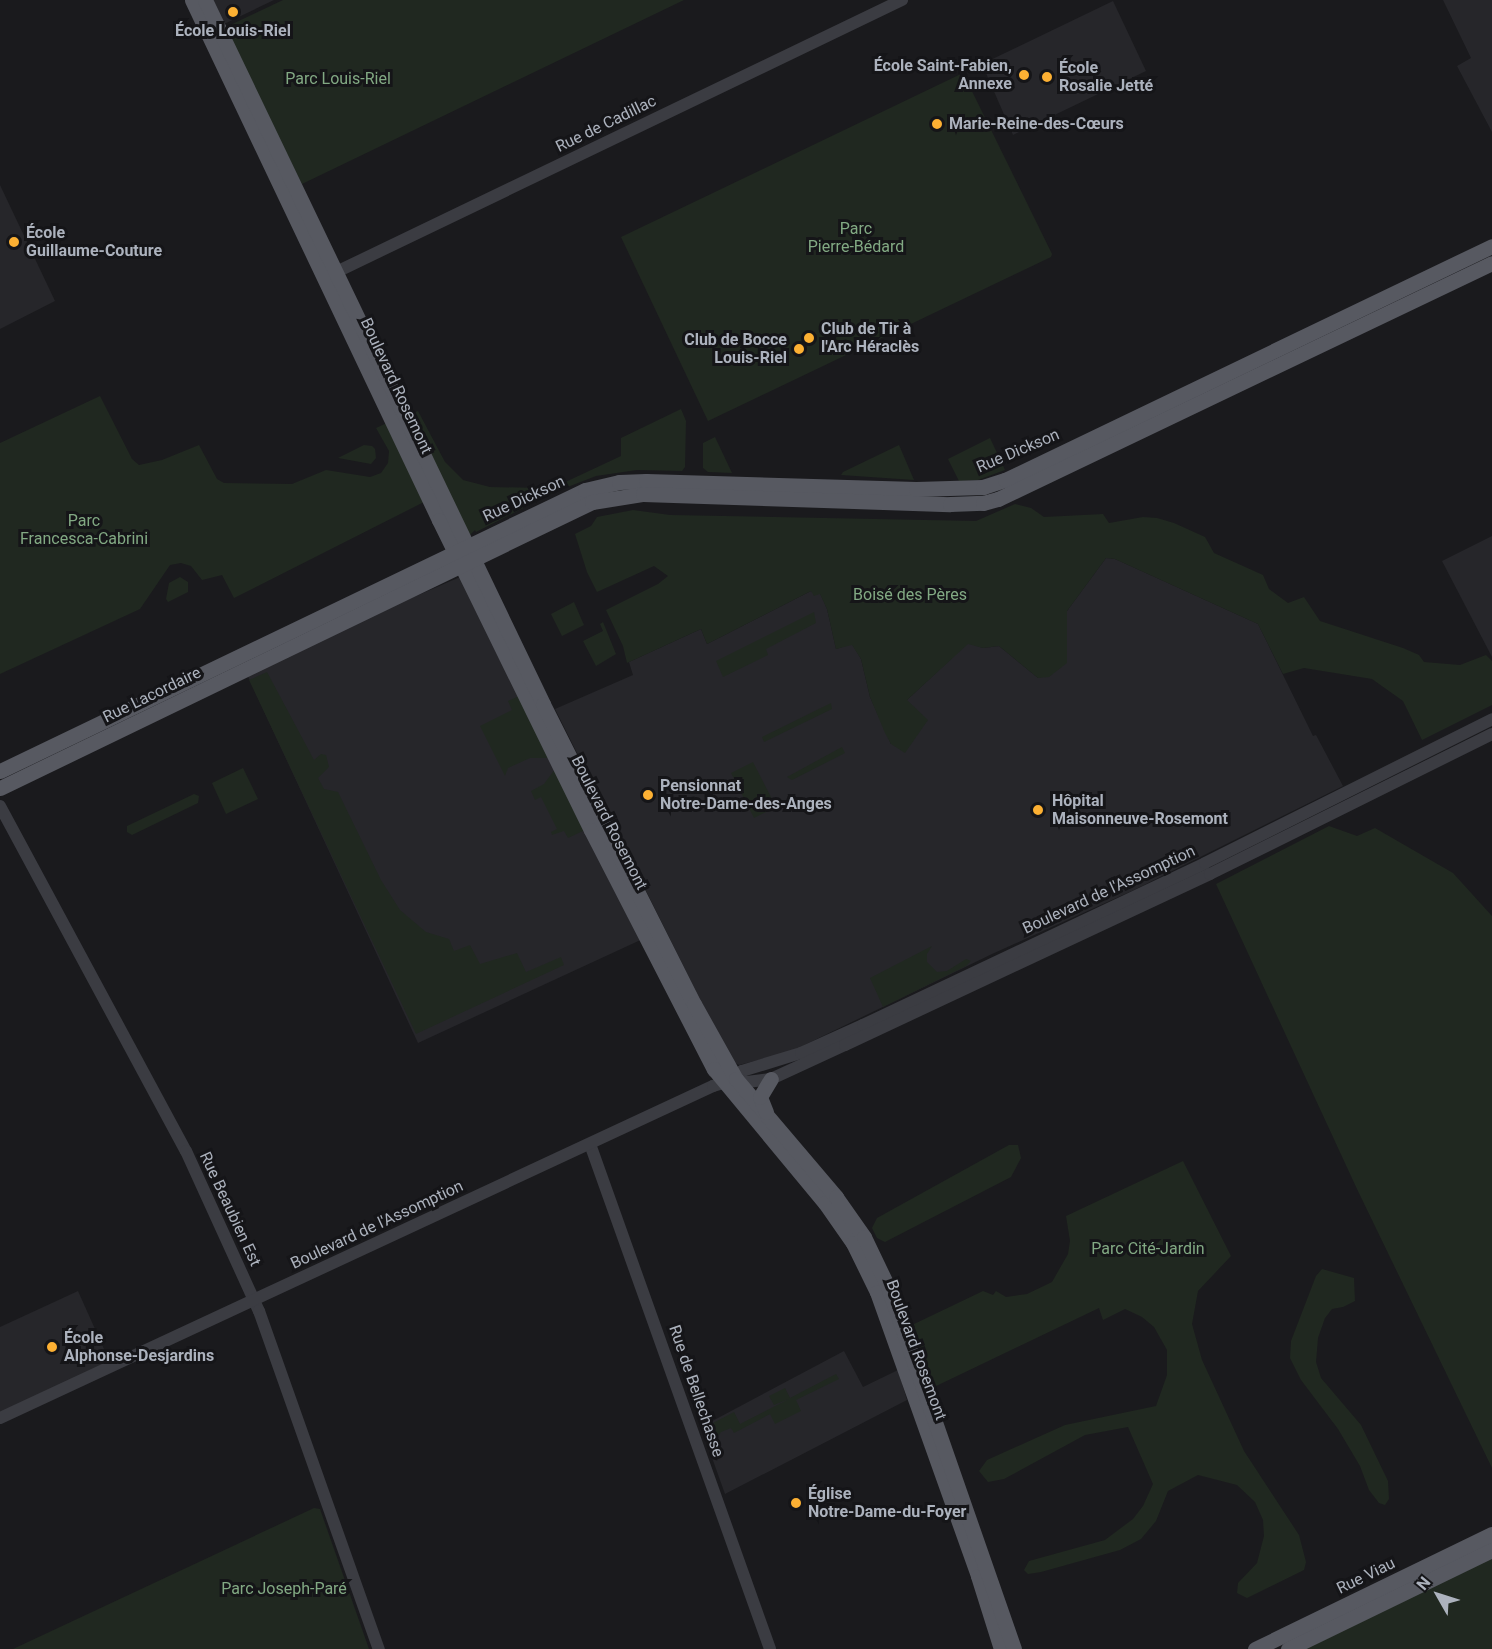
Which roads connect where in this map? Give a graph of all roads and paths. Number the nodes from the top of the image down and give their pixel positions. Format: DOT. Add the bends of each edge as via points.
graph roads {
  1 [pos="192,0"];
  2 [pos="205,0"];
  3 [pos="902,0"];
  4 [pos="1492,246"];
  5 [pos="1492,263"];
  6 [pos="329,275"];
  7 [pos="464,556"];
  8 [pos="312,621"];
  9 [pos="320,635"];
  10 [pos="1492,719"];
  11 [pos="1492,734"];
  12 [pos="0,771"];
  13 [pos="0,788"];
  14 [pos="0,806"];
  15 [pos="771,1079"];
  16 [pos="730,1081"];
  17 [pos="770,1119"];
  18 [pos="590,1144"];
  19 [pos="254,1300"];
  20 [pos="0,1418"];
  21 [pos="1492,1534"];
  22 [pos="1492,1550"];
  23 [pos="380,1649"];
  24 [pos="770,1649"];
  25 [pos="1001,1649"];
  26 [pos="1014,1649"];
  27 [pos="1255,1649"];
  28 [pos="1288,1649"];
  1 -- 6 [label="main road, Boulevard Rosemont"];
  2 -- 6 [label="main road, Boulevard Rosemont"];
  3 -- 6 [label="street, Rue de Cadillac"];
  4 -- 7 [label="main road, Rue Dickson" via="983,488 619,482 585,490"];
  5 -- 7 [label="main road, Rue Dickson" via="998,499 950,504 621,496 578,508"];
  6 -- 7 [label="main road, Boulevard Rosemont"];
  7 -- 8 [label="main road, Rue Lacordaire"];
  7 -- 9 [label="main road, Rue Lacordaire"];
  7 -- 16 [label="main road, Boulevard Rosemont"];
  8 -- 9 [label="main road"];
  8 -- 12 [label="main road, Rue Lacordaire"];
  9 -- 13 [label="main road, Rue Lacordaire"];
  10 -- 16 [label="street, Boulevard de l'Assomption" via="1188,871 811,1048 742,1071"];
  11 -- 15 [label="street, Boulevard de l'Assomption" via="1210,874"];
  14 -- 19 [label="street, Rue Beaubien Est" via="186,1151"];
  15 -- 16 [label="street, Boulevard de l'Assomption"];
  15 -- 17 [label="main road" via="760,1097"];
  16 -- 17 [label="main road, Boulevard Rosemont"];
  16 -- 18 [label="street, Boulevard de l'Assomption"];
  16 -- 25 [label="main road, Boulevard Rosemont" via="825,1203 853,1243 873,1282"];
  17 -- 26 [label="main road, Boulevard Rosemont" via="836,1197 864,1237 888,1287"];
  18 -- 19 [label="street, Boulevard de l'Assomption"];
  18 -- 24 [label="street, Rue de Bellechasse"];
  19 -- 20 [label="street, Boulevard de l'Assomption"];
  19 -- 23 [label="street, Rue Beaubien Est"];
  21 -- 27 [label="main road, Rue Viau"];
  22 -- 28 [label="main road, Rue Viau"];
}
